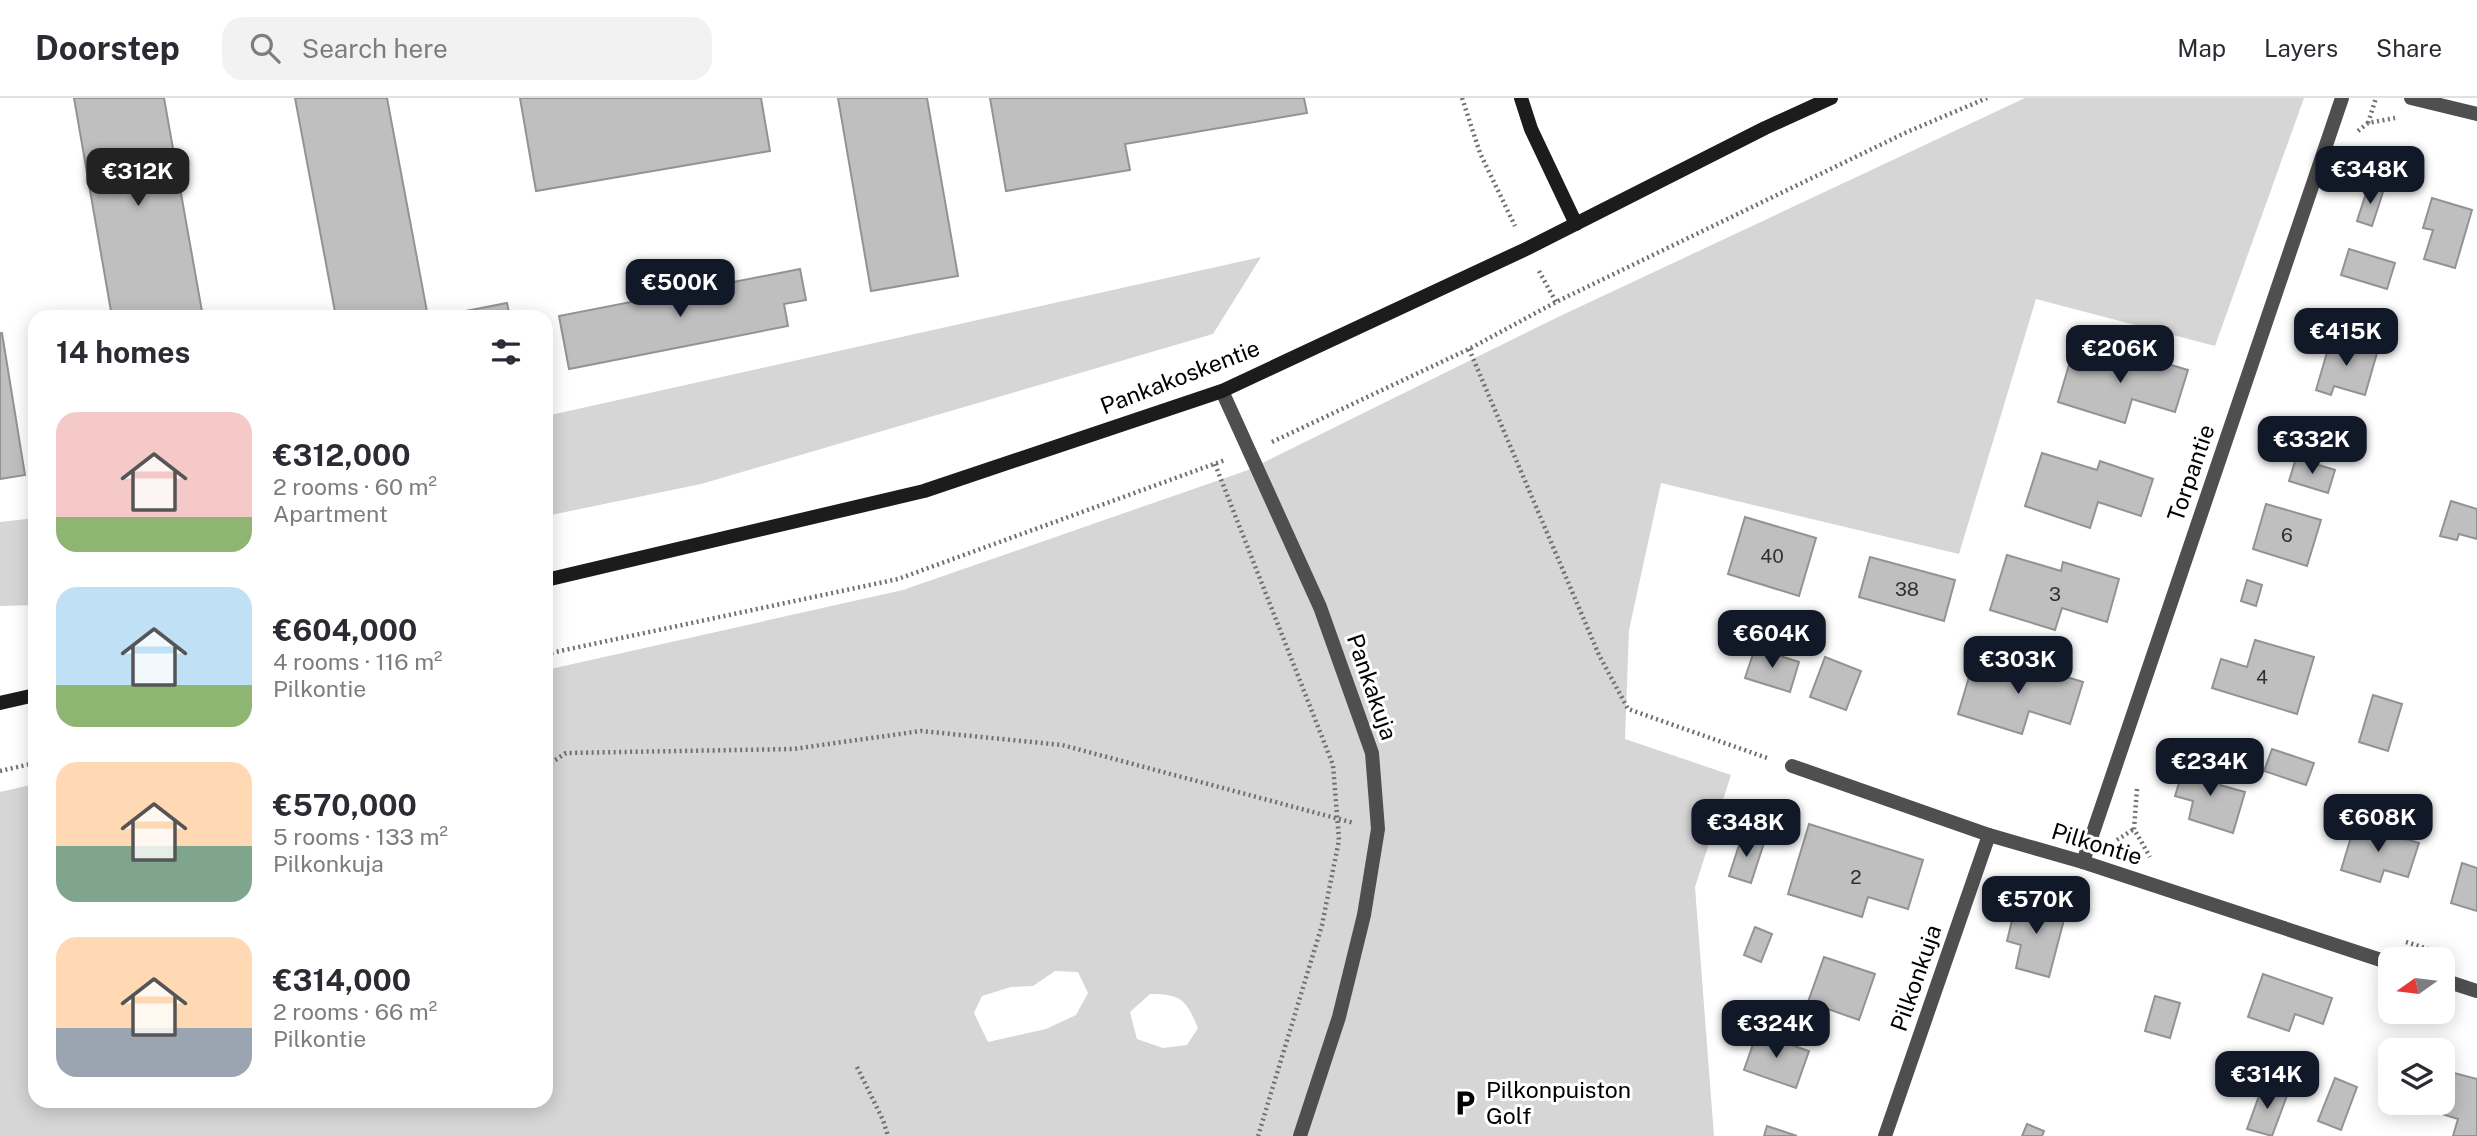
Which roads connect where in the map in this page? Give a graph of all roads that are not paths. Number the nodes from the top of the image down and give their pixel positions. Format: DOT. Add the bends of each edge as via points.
graph roads {
  1 [pos="1521,98"];
  2 [pos="1831,98"];
  3 [pos="2342,98"];
  4 [pos="2411,98"];
  5 [pos="2477,114"];
  6 [pos="1576,223"];
  7 [pos="1222,391"];
  8 [pos="553,578"];
  9 [pos="28,697"];
  10 [pos="0,703"];
  11 [pos="1792,766"];
  12 [pos="1989,835"];
  13 [pos="2083,862"];
  14 [pos="2378,959"];
  15 [pos="2455,984"];
  16 [pos="2477,991"];
  17 [pos="1300,1136"];
  18 [pos="1885,1136"];
  1 -- 6 [label="main road"];
  2 -- 6 [label="main road, Pankakoskentie"];
  3 -- 13 [label="street, Torpantie"];
  4 -- 5 [label="street"];
  6 -- 7 [label="main road, Pankakoskentie"];
  7 -- 8 [label="main road, Pankakoskentie" via="923,491"];
  7 -- 17 [label="street, Pankakuja" via="1320,607 1372,753 1378,829 1364,915 1339,1017"];
  9 -- 10 [label="main road"];
  11 -- 12 [label="street, Pilkontie"];
  12 -- 13 [label="street, Pilkontie"];
  12 -- 18 [label="street, Pilkonkuja"];
  13 -- 14 [label="street, Pilkontie"];
  15 -- 16 [label="street"];
}
